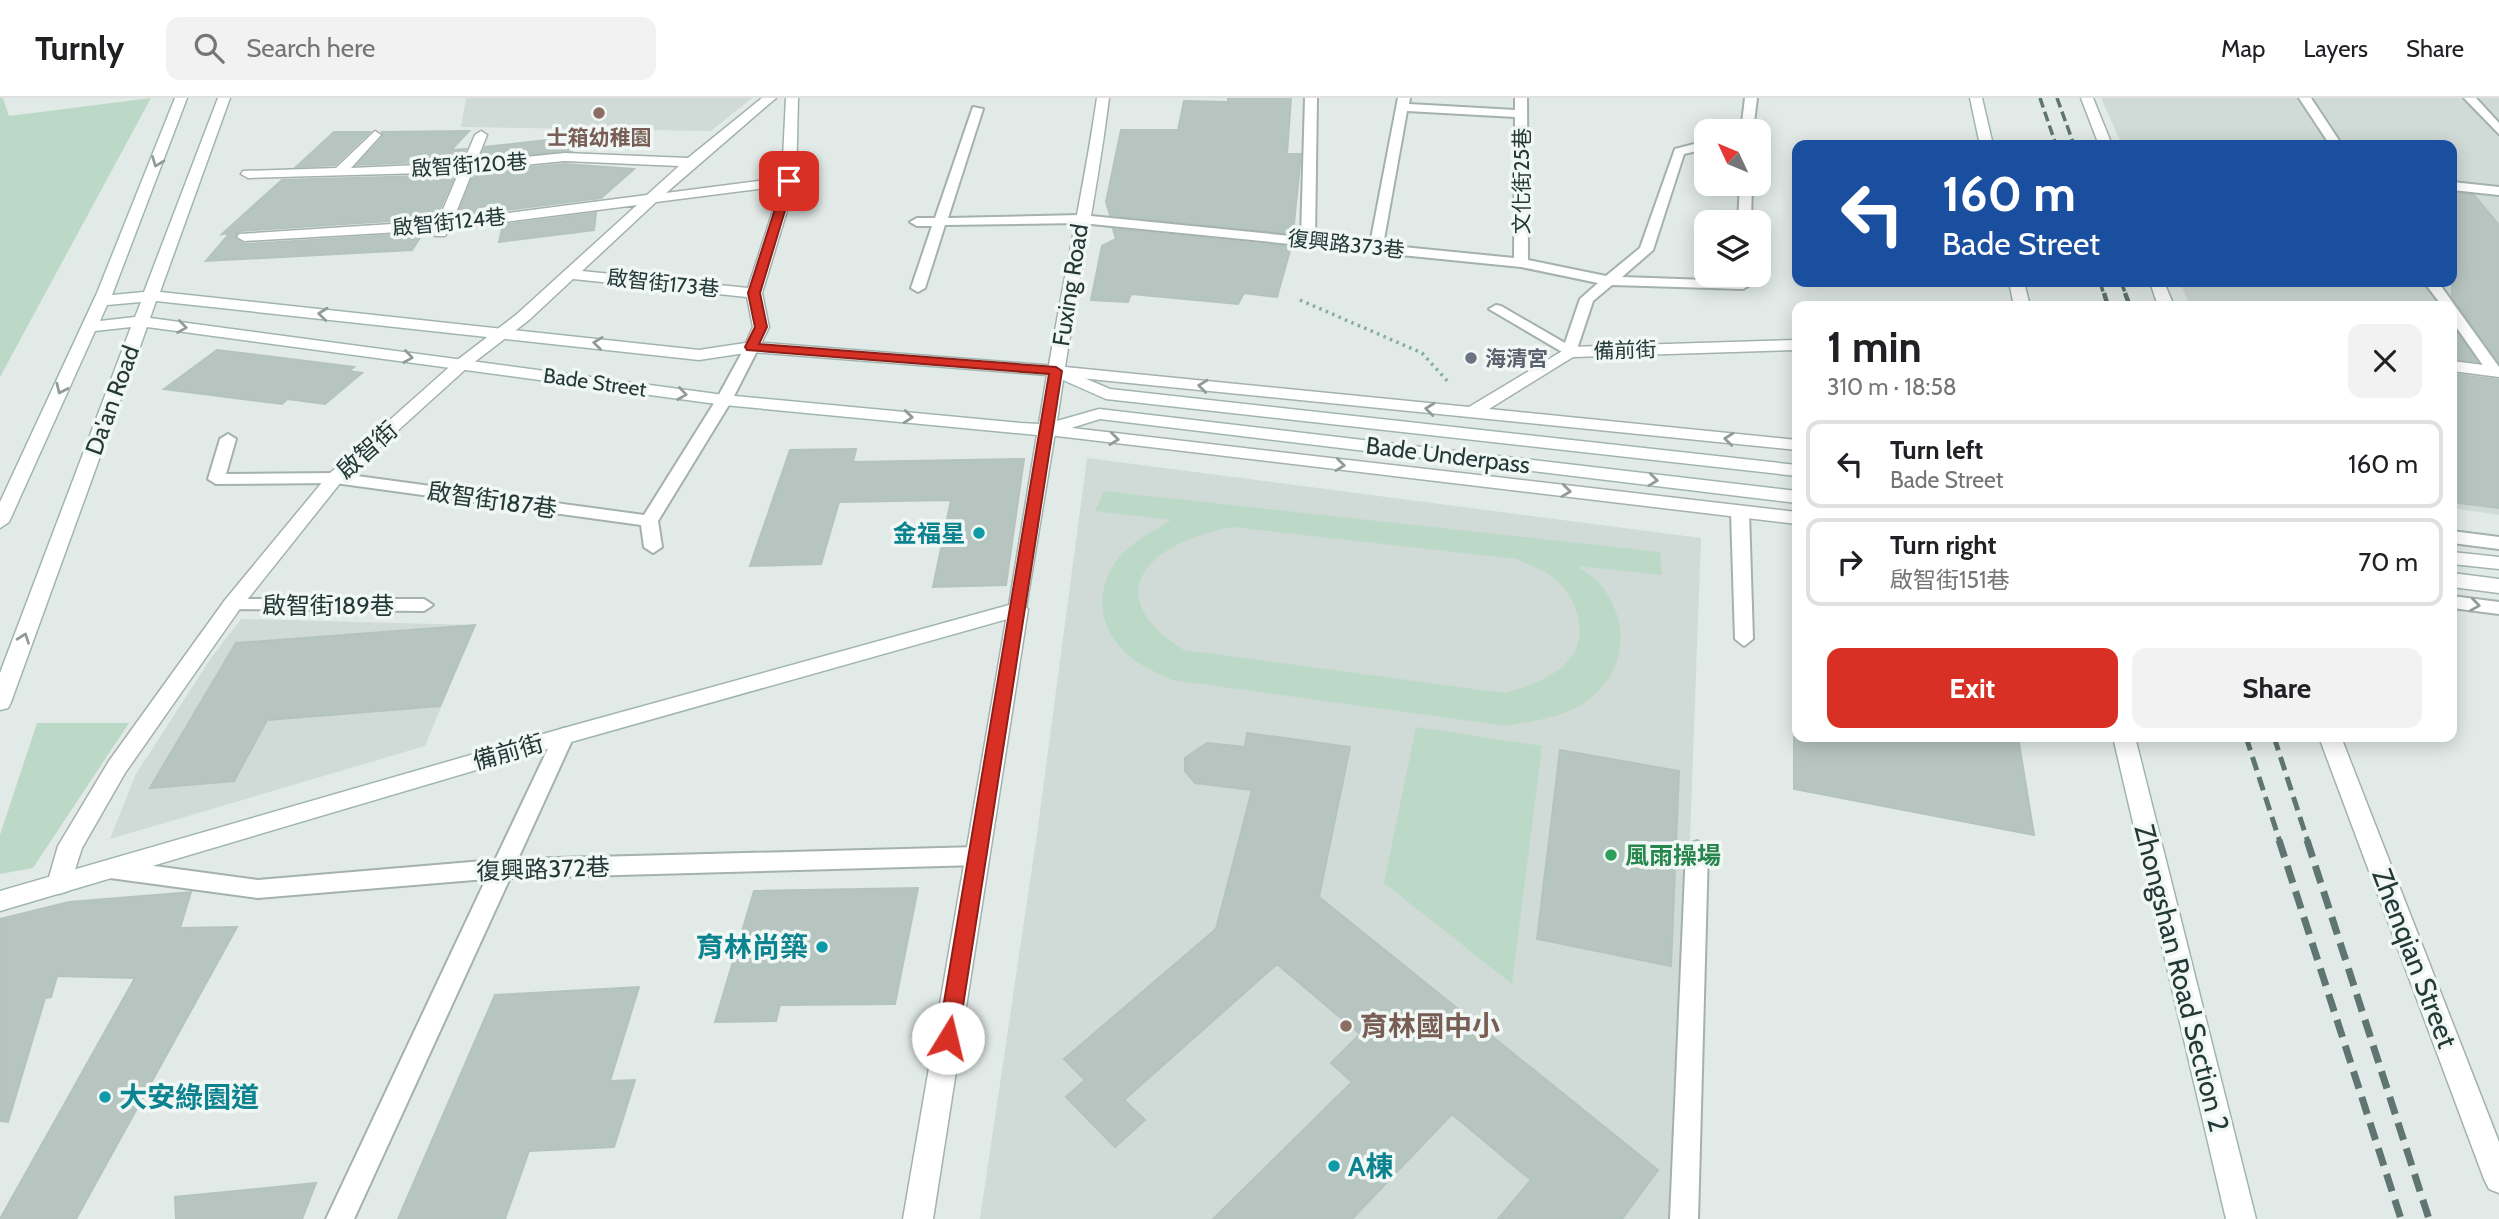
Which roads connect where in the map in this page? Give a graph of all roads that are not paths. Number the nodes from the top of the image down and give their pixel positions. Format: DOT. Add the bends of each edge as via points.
graph roads {
  1 [pos="181,98"];
  2 [pos="224,98"];
  3 [pos="770,98"];
  4 [pos="792,98"];
  5 [pos="1103,98"];
  6 [pos="1311,98"];
  7 [pos="1521,98"];
  8 [pos="1751,98"];
  9 [pos="1976,98"];
  10 [pos="2087,98"];
  11 [pos="2305,98"];
  12 [pos="2470,98"];
  13 [pos="1403,102"];
  14 [pos="977,108"];
  15 [pos="1521,114"];
  16 [pos="1748,119"];
  17 [pos="2499,130"];
  18 [pos="375,135"];
  19 [pos="481,135"];
  20 [pos="1986,140"];
  21 [pos="2104,140"];
  22 [pos="2333,140"];
  23 [pos="1694,148"];
  24 [pos="691,162"];
  25 [pos="470,166"];
  26 [pos="341,171"];
  27 [pos="248,174"];
  28 [pos="789,181"];
  29 [pos="2457,187"];
  30 [pos="2499,191"];
  31 [pos="653,196"];
  32 [pos="1081,219"];
  33 [pos="938,221"];
  34 [pos="917,222"];
  35 [pos="441,231"];
  36 [pos="244,237"];
  37 [pos="1308,239"];
  38 [pos="1376,247"];
  39 [pos="1521,263"];
  40 [pos="571,274"];
  41 [pos="1694,280"];
  42 [pos="1610,281"];
  43 [pos="918,288"];
  44 [pos="754,293"];
  45 [pos="152,296"];
  46 [pos="101,301"];
  47 [pos="1496,309"];
  48 [pos="2457,318"];
  49 [pos="141,321"];
  50 [pos="90,327"];
  51 [pos="504,332"];
  52 [pos="1792,345"];
  53 [pos="752,347"];
  54 [pos="1569,352"];
  55 [pos="462,364"];
  56 [pos="2457,367"];
  57 [pos="1056,371"];
  58 [pos="2497,371"];
  59 [pos="1106,394"];
  60 [pos="724,400"];
  61 [pos="1471,413"];
  62 [pos="1099,414"];
  63 [pos="1046,430"];
  64 [pos="228,439"];
  65 [pos="1792,445"];
  66 [pos="1792,470"];
  67 [pos="335,478"];
  68 [pos="1792,496"];
  69 [pos="1740,512"];
  70 [pos="1792,517"];
  71 [pos="0,522"];
  72 [pos="649,522"];
  73 [pos="2457,538"];
  74 [pos="2499,543"];
  75 [pos="653,547"];
  76 [pos="2457,559"];
  77 [pos="2499,563"];
  78 [pos="2457,581"];
  79 [pos="2499,586"];
  80 [pos="2457,603"];
  81 [pos="232,605"];
  82 [pos="424,605"];
  83 [pos="2499,608"];
  84 [pos="1018,609"];
  85 [pos="1744,639"];
  86 [pos="0,702"];
  87 [pos="564,736"];
  88 [pos="2125,742"];
  89 [pos="2332,742"];
  90 [pos="1697,850"];
  91 [pos="978,856"];
  92 [pos="110,869"];
  93 [pos="501,869"];
  94 [pos="59,884"];
  95 [pos="0,901"];
  96 [pos="2499,1178"];
  97 [pos="340,1219"];
  98 [pos="918,1219"];
  99 [pos="1684,1219"];
  100 [pos="2241,1219"];
  1 -- 46 [label="street, Da'an Road, one-way"];
  2 -- 45 [label="street, Da'an Road"];
  3 -- 24 [label="street, 啟智街"];
  4 -- 28 [label="street"];
  5 -- 32 [label="street, Fuxing Road"];
  6 -- 37 [label="lane"];
  7 -- 15 [label="lane, 文化街25巷"];
  8 -- 16 [label="lane"];
  9 -- 20 [label="street"];
  10 -- 21 [label="street"];
  11 -- 22 [label="lane"];
  12 -- 17 [label="lane"];
  13 -- 15 [label="lane"];
  13 -- 38 [label="lane"];
  14 -- 33 [label="lane"];
  15 -- 39 [label="lane, 文化街25巷"];
  18 -- 26 [label="street"];
  19 -- 25 [label="street"];
  23 -- 42 [label="lane" via="1679,152 1646,250"];
  24 -- 25 [label="street, 啟智街120巷" via="565,157"];
  24 -- 31 [label="street, 啟智街"];
  25 -- 26 [label="street, 啟智街120巷"];
  25 -- 35 [label="street"];
  26 -- 27 [label="street, 啟智街120巷"];
  28 -- 31 [label="street, 啟智街124巷"];
  28 -- 44 [label="street"];
  29 -- 30 [label="lane"];
  31 -- 35 [label="street, 啟智街124巷"];
  31 -- 40 [label="street, 啟智街"];
  32 -- 33 [label="lane, 復興路373巷"];
  32 -- 37 [label="lane, 復興路373巷"];
  32 -- 57 [label="street, Fuxing Road"];
  33 -- 34 [label="lane, 復興路373巷"];
  33 -- 43 [label="lane"];
  35 -- 36 [label="street, 啟智街124巷"];
  37 -- 38 [label="lane, 復興路373巷"];
  38 -- 39 [label="lane, 復興路373巷"];
  39 -- 42 [label="lane, 復興路373巷"];
  40 -- 44 [label="street, 啟智街173巷"];
  40 -- 51 [label="street, 啟智街"];
  41 -- 42 [label="lane, 復興路373巷"];
  42 -- 54 [label="lane" via="1587,299"];
  44 -- 53 [label="street" via="761,327"];
  45 -- 46 [label="street, Bade Street"];
  45 -- 49 [label="street, Da'an Road"];
  51 -- 45 [label="street, Bade Street, one-way"];
  46 -- 50 [label="street, Da'an Road"];
  47 -- 54 [label="lane"];
  48 -- 58 [label="lane"];
  49 -- 50 [label="street, Bade Street"];
  49 -- 55 [label="street, Bade Street, one-way"];
  86 -- 49 [label="street, Da'an Road, one-way"];
  50 -- 71 [label="street, Da'an Road, one-way"];
  53 -- 51 [label="street, Bade Street, one-way" via="699,355"];
  51 -- 55 [label="street, 啟智街"];
  52 -- 54 [label="street, 備前街"];
  53 -- 57 [label="street, Bade Street"];
  53 -- 60 [label="lane"];
  54 -- 61 [label="street, 備前街"];
  55 -- 60 [label="street, Bade Street, one-way"];
  55 -- 67 [label="street, 啟智街"];
  56 -- 58 [label="street"];
  57 -- 59 [label="street, Bade Street"];
  61 -- 57 [label="street, one-way"];
  57 -- 63 [label="street, Fuxing Road"];
  59 -- 66 [label="street, Bade Underpass"];
  60 -- 63 [label="street, Bade Street, one-way"];
  60 -- 72 [label="lane"];
  65 -- 61 [label="street, one-way"];
  62 -- 63 [label="street, Bade Street"];
  62 -- 68 [label="street, Bade Underpass, one-way"];
  63 -- 69 [label="street, one-way"];
  63 -- 84 [label="street, Fuxing Road"];
  64 -- 67 [label="lane, 啟智街187巷" via="216,479"];
  67 -- 72 [label="lane, 啟智街187巷"];
  67 -- 81 [label="street, 啟智街"];
  69 -- 70 [label="street"];
  69 -- 85 [label="lane"];
  72 -- 75 [label="lane"];
  73 -- 74 [label="lane"];
  76 -- 77 [label="street"];
  78 -- 79 [label="street"];
  80 -- 83 [label="lane, one-way"];
  81 -- 82 [label="lane, 啟智街189巷"];
  81 -- 94 [label="street, 啟智街" via="117,767 70,846"];
  84 -- 87 [label="street, 備前街"];
  84 -- 91 [label="street, Fuxing Road"];
  87 -- 92 [label="street, 備前街"];
  87 -- 93 [label="lane"];
  88 -- 100 [label="street, Zhongshan Road Section 2"];
  89 -- 96 [label="street, Zhenqian Street"];
  90 -- 99 [label="lane"];
  91 -- 93 [label="lane, 復興路372巷"];
  91 -- 98 [label="street, Fuxing Road"];
  92 -- 93 [label="lane, 復興路372巷" via="258,889"];
  92 -- 94 [label="street, 備前街"];
  93 -- 97 [label="lane"];
  94 -- 95 [label="street, 備前街"];
}
